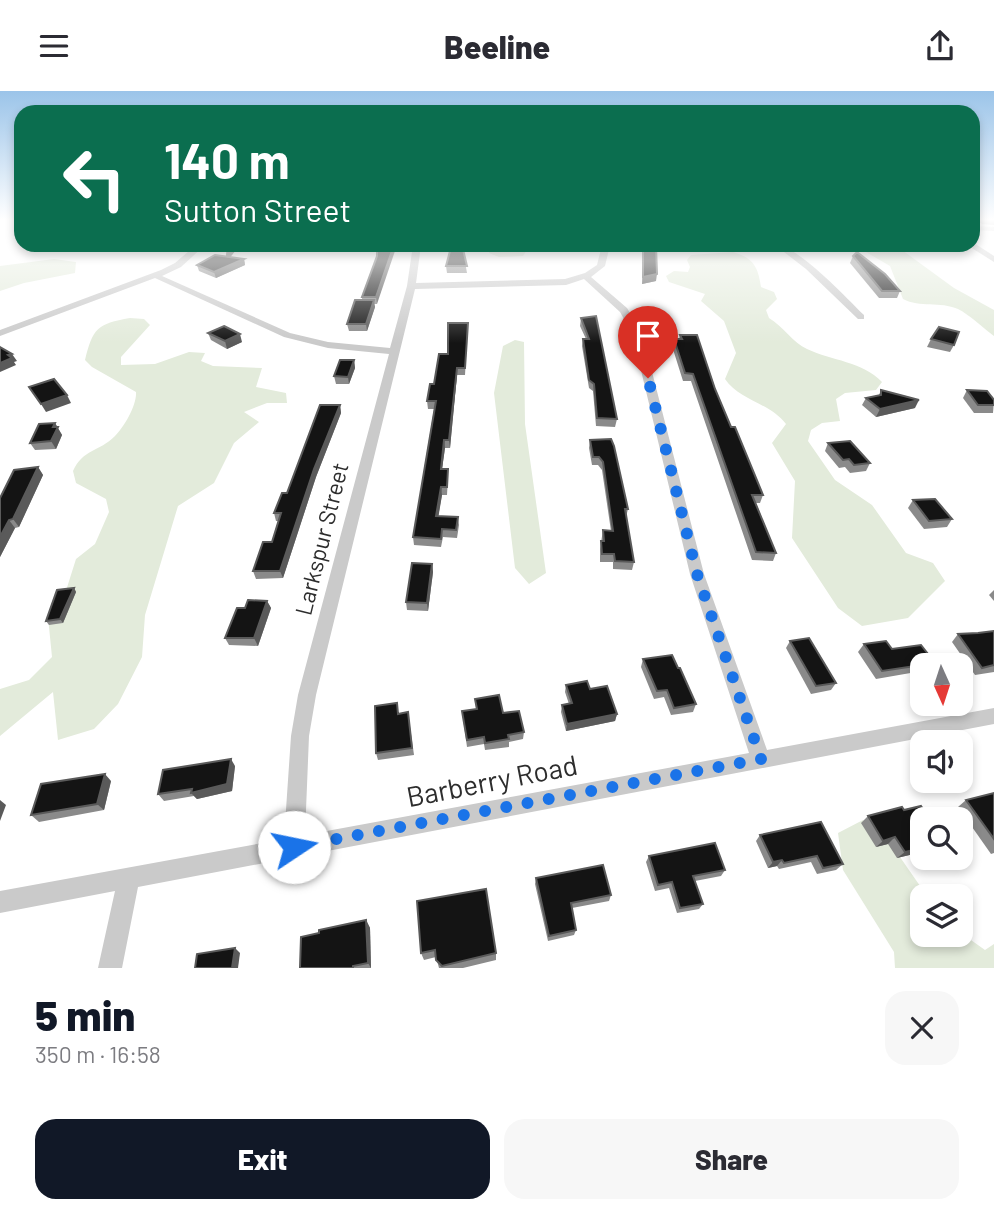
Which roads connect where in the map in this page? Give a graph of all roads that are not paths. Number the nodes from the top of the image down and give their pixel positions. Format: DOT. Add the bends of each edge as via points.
graph roads {
  1 [pos="183,261"];
  2 [pos="415,261"];
  3 [pos="602,261"];
  4 [pos="801,261"];
  5 [pos="154,275"];
  6 [pos="585,277"];
  7 [pos="411,286"];
  8 [pos="862,317"];
  9 [pos="0,333"];
  10 [pos="393,351"];
  11 [pos="994,716"];
  12 [pos="761,759"];
  13 [pos="294,847"];
  14 [pos="129,878"];
  15 [pos="0,902"];
  16 [pos="110,968"];
  1 -- 5 [label="street"];
  2 -- 7 [label="street, Larkspur Street"];
  3 -- 6 [label="street"];
  4 -- 8 [label="street"];
  5 -- 9 [label="street"];
  5 -- 10 [label="street" via="287,335 328,345"];
  6 -- 7 [label="street" via="544,284"];
  6 -- 12 [label="street" via="624,310 637,334 697,574"];
  7 -- 10 [label="street, Larkspur Street"];
  10 -- 13 [label="street, Larkspur Street" via="307,695"];
  11 -- 12 [label="street, Barberry Road"];
  12 -- 13 [label="street, Barberry Road"];
  13 -- 14 [label="street, Barberry Road"];
  14 -- 15 [label="street, Barberry Road"];
  14 -- 16 [label="street"];
}
